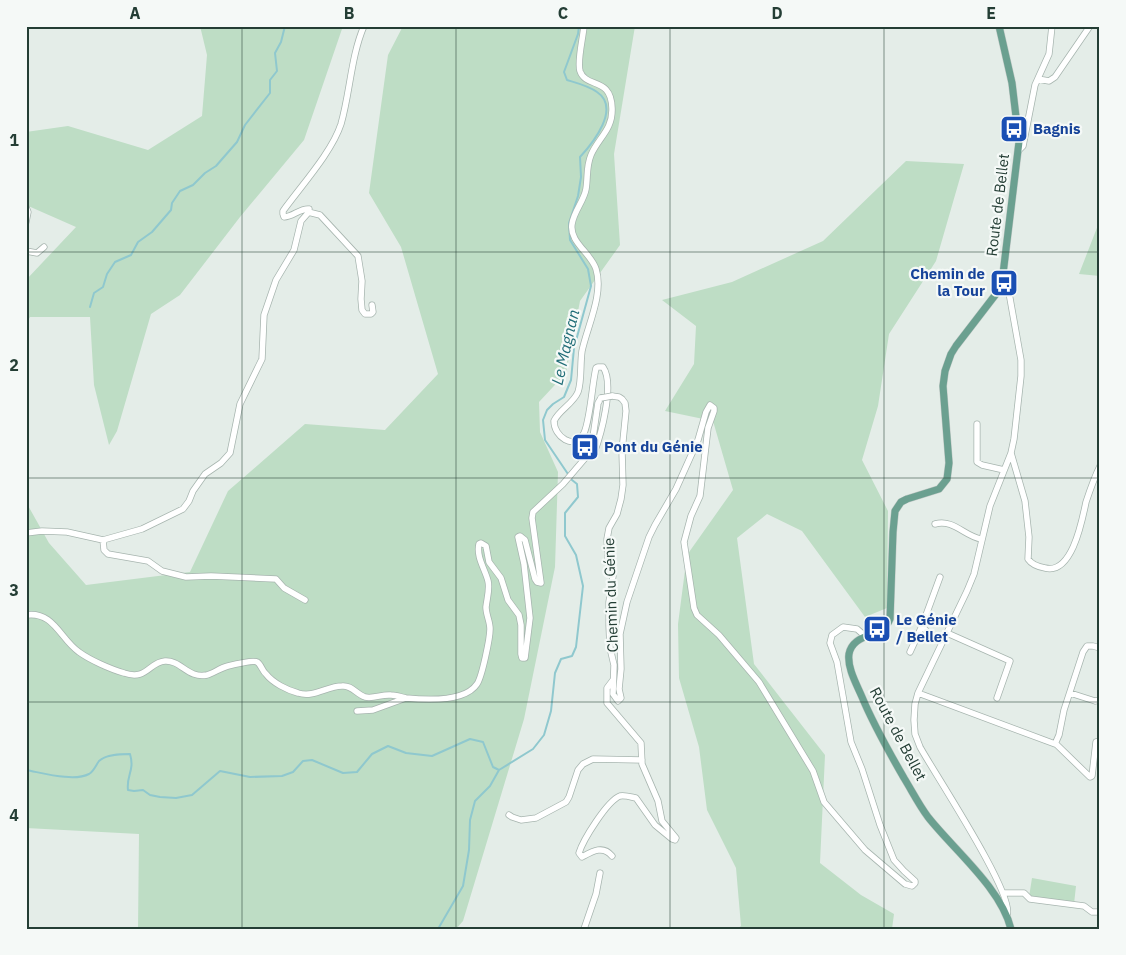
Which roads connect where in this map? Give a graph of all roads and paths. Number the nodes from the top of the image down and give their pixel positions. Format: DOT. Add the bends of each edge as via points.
graph roads {
  1 [pos="364,26"];
  2 [pos="584,26"];
  3 [pos="999,26"];
  4 [pos="1052,26"];
  5 [pos="1090,26"];
  6 [pos="1038,78"];
  7 [pos="1019,150"];
  8 [pos="26,207"];
  9 [pos="308,212"];
  10 [pos="26,222"];
  11 [pos="44,248"];
  12 [pos="26,251"];
  13 [pos="1003,274"];
  14 [pos="372,305"];
  15 [pos="977,424"];
  16 [pos="1011,453"];
  17 [pos="587,456"];
  18 [pos="1100,466"];
  19 [pos="1004,470"];
  20 [pos="935,524"];
  21 [pos="26,533"];
  22 [pos="981,539"];
  23 [pos="103,540"];
  24 [pos="940,577"];
  25 [pos="305,600"];
  26 [pos="26,615"];
  27 [pos="922,626"];
  28 [pos="948,633"];
  29 [pos="865,636"];
  30 [pos="944,640"];
  31 [pos="1100,648"];
  32 [pos="910,652"];
  33 [pos="613,680"];
  34 [pos="918,693"];
  35 [pos="1070,693"];
  36 [pos="406,698"];
  37 [pos="997,698"];
  38 [pos="1100,700"];
  39 [pos="357,711"];
  40 [pos="1100,741"];
  41 [pos="1056,744"];
  42 [pos="642,760"];
  43 [pos="509,815"];
  44 [pos="612,856"];
  45 [pos="600,873"];
  46 [pos="1003,894"];
  47 [pos="1100,912"];
  48 [pos="1007,915"];
  49 [pos="584,929"];
  50 [pos="1011,929"];
  1 -- 9 [label="street" via="332,144 282,214 288,217 306,208"];
  2 -- 17 [label="street" via="581,74 609,92 612,115 610,125 589,160 586,189 572,221 573,235 597,271 597,292 583,349 577,393 554,421 556,433 564,439 572,441 583,436 596,368 603,367 608,386 604,418 594,452"];
  3 -- 7 [label="main road, Route de Bellet" via="1012,83"];
  4 -- 6 [label="street" via="1049,54"];
  5 -- 6 [label="street" via="1055,77 1049,81"];
  6 -- 7 [label="street" via="1023,146"];
  7 -- 13 [label="main road, Route de Bellet"];
  8 -- 10 [label="street"];
  9 -- 14 [label="street" via="320,215 356,253 365,314 371,314"];
  9 -- 23 [label="street" via="301,221 294,250 276,280 264,315 262,359 240,404 230,453 205,474 182,509 154,525"];
  11 -- 12 [label="street" via="37,253"];
  13 -- 16 [label="street" via="1006,276 1021,360 1019,403"];
  13 -- 29 [label="main road, Route de Bellet" via="996,294 956,346 945,371 947,480 938,489 907,499 898,506 892,532 890,619 884,629"];
  15 -- 19 [label="street" via="978,462"];
  16 -- 18 [label="street" via="1025,501 1028,559 1051,570 1058,567 1075,545"];
  16 -- 19 [label="street"];
  17 -- 33 [label="street, Chemin du Génie, bridge" via="598,403 601,398 619,397 625,403 626,411 623,485 607,540 612,576 609,610"];
  17 -- 36 [label="street, Chemin du Génie" via="533,512 541,583 535,579 525,540 520,536 517,540 524,564 530,618 527,657 521,657 519,615 508,600 501,578 489,562 486,546 481,543 478,547 489,584 486,613 490,628 478,683 459,697"];
  19 -- 22 [label="street"];
  20 -- 22 [label="street" via="942,522 956,526"];
  21 -- 23 [label="street" via="67,532"];
  22 -- 28 [label="street" via="974,574"];
  23 -- 25 [label="street" via="108,554 148,561 162,571 186,577 276,579 284,588"];
  24 -- 27 [label="street"];
  26 -- 36 [label="street, Chemin du Génie" via="36,615 54,623 80,653 129,674 141,674 164,661 199,676 253,661 260,664 275,682 296,693 314,694 344,686 363,696"];
  27 -- 30 [label="street" via="929,634"];
  27 -- 32 [label="street"];
  28 -- 30 [label="street"];
  28 -- 37 [label="street" via="1010,661"];
  29 -- 33 [label="street, Chemin du Génie" via="857,629 843,627 832,635 831,647 837,662 851,742 894,860 915,880 912,886 905,884 865,850 824,802 813,771 759,682 694,608 684,542 700,496 713,406 708,407 698,440 676,489 655,525 627,602 620,634 621,698 618,701 613,694"];
  29 -- 48 [label="main road, Route de Bellet" via="853,646 849,659 877,731 928,816 991,889"];
  30 -- 34 [label="street"];
  31 -- 35 [label="street" via="1087,646"];
  33 -- 42 [label="street" via="606,688 607,703 641,743"];
  34 -- 41 [label="street"];
  34 -- 46 [label="street" via="914,720 920,747 986,856"];
  35 -- 38 [label="street"];
  35 -- 41 [label="street"];
  36 -- 39 [label="street" via="372,710"];
  40 -- 41 [label="street" via="1096,742 1090,777"];
  42 -- 43 [label="street" via="593,758 578,770 566,802 536,818 522,820"];
  42 -- 44 [label="street" via="662,821 676,838 672,839 655,825 636,798 619,797 596,823 579,853 582,856 601,849"];
  45 -- 49 [label="street"];
  46 -- 47 [label="street" via="1024,893 1030,899 1084,906 1092,912"];
  46 -- 48 [label="street" via="1009,910"];
  48 -- 50 [label="main road, Route de Bellet"];
}
